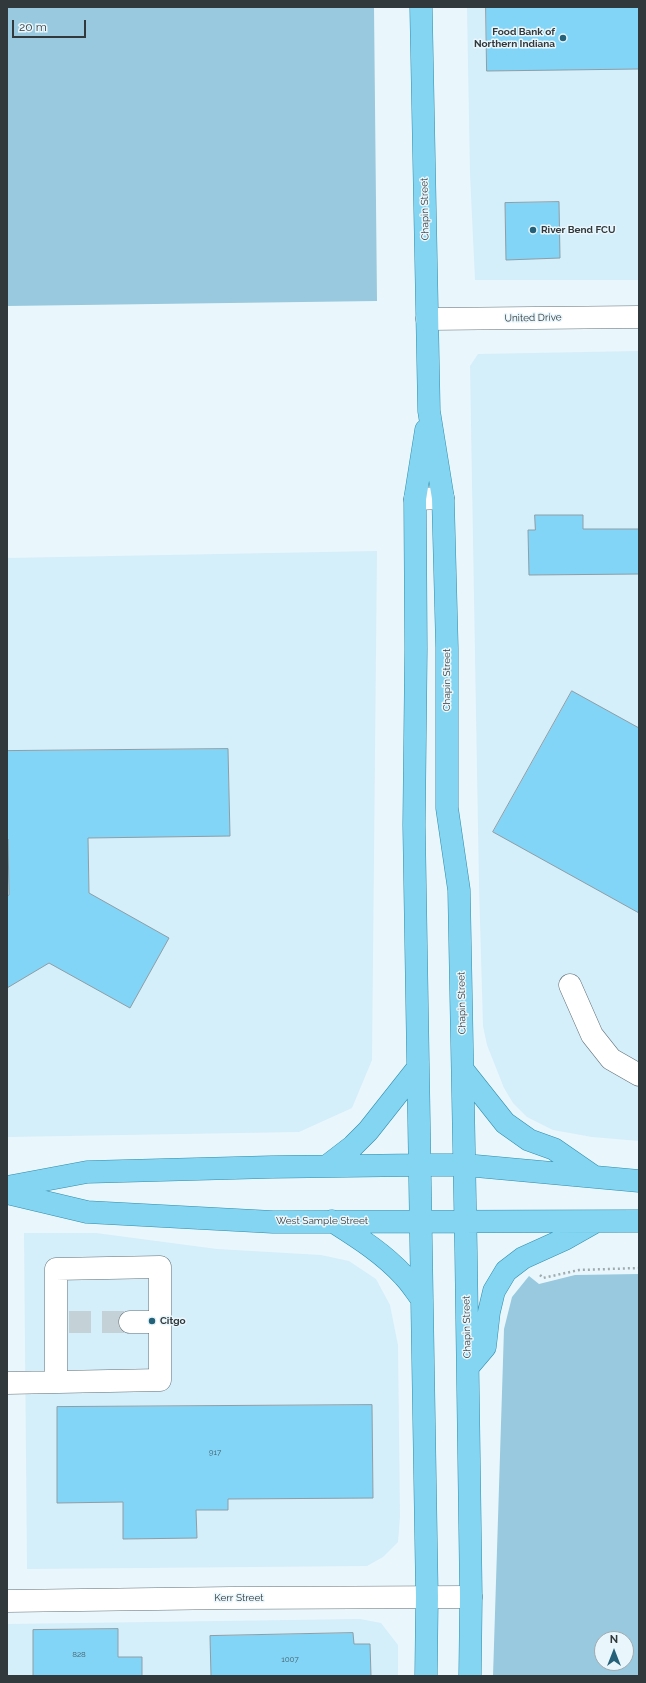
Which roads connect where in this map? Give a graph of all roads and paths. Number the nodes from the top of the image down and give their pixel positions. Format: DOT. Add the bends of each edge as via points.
graph roads {
  1 [pos="421,7"];
  2 [pos="639,317"];
  3 [pos="427,319"];
  4 [pos="429,411"];
  5 [pos="443,498"];
  6 [pos="415,499"];
  7 [pos="570,985"];
  8 [pos="418,1069"];
  9 [pos="463,1070"];
  10 [pos="639,1075"];
  11 [pos="419,1165"];
  12 [pos="465,1165"];
  13 [pos="327,1166"];
  14 [pos="594,1177"];
  15 [pos="639,1181"];
  16 [pos="7,1187"];
  17 [pos="7,1193"];
  18 [pos="332,1221"];
  19 [pos="420,1221"];
  20 [pos="639,1221"];
  21 [pos="466,1222"];
  22 [pos="596,1222"];
  23 [pos="639,1268"];
  24 [pos="538,1273"];
  25 [pos="421,1298"];
  26 [pos="130,1322"];
  27 [pos="160,1322"];
  28 [pos="468,1367"];
  29 [pos="56,1382"];
  30 [pos="7,1383"];
  31 [pos="427,1598"];
  32 [pos="471,1598"];
  33 [pos="7,1601"];
  34 [pos="426,1676"];
  35 [pos="470,1676"];
  1 -- 3 [label="main road, Chapin Street"];
  2 -- 3 [label="street, United Drive"];
  3 -- 4 [label="main road, Chapin Street"];
  4 -- 5 [label="main road, Chapin Street"];
  4 -- 6 [label="main road, Chapin Street"];
  5 -- 6 [label="street"];
  5 -- 9 [label="main road, Chapin Street" via="447,648 447,808 459,890"];
  6 -- 8 [label="main road, Chapin Street" via="414,825"];
  7 -- 10 [label="street" via="592,1035 611,1059"];
  8 -- 11 [label="main road, Chapin Street"];
  8 -- 13 [label="main road" via="368,1131"];
  9 -- 12 [label="main road, Chapin Street"];
  9 -- 14 [label="main road" via="505,1123 529,1140 554,1149"];
  11 -- 12 [label="main road"];
  11 -- 13 [label="main road"];
  11 -- 19 [label="main road, Chapin Street"];
  12 -- 14 [label="main road"];
  12 -- 21 [label="main road, Chapin Street"];
  13 -- 16 [label="main road" via="88,1172"];
  14 -- 15 [label="main road"];
  17 -- 18 [label="main road, West Sample Street" via="87,1212 273,1222"];
  18 -- 19 [label="main road, West Sample Street"];
  18 -- 25 [label="main road" via="386,1259 404,1276"];
  19 -- 21 [label="main road, West Sample Street"];
  19 -- 25 [label="main road, Chapin Street"];
  20 -- 22 [label="main road, West Sample Street"];
  21 -- 22 [label="main road, West Sample Street"];
  21 -- 28 [label="main road, Chapin Street"];
  22 -- 28 [label="main road" via="523,1258 506,1271 494,1291 485,1347"];
  23 -- 24 [label="path" via="579,1270 543,1278"];
  25 -- 31 [label="main road, Chapin Street"];
  26 -- 27 [label="street"];
  27 -- 29 [label="street" via="160,1380"];
  27 -- 29 [label="street" via="160,1267 56,1268 62,1322"];
  28 -- 32 [label="main road, Chapin Street"];
  29 -- 30 [label="street"];
  31 -- 32 [label="street, Kerr Street"];
  31 -- 33 [label="street, Kerr Street"];
  31 -- 34 [label="main road, Chapin Street"];
  32 -- 35 [label="main road, Chapin Street"];
}
